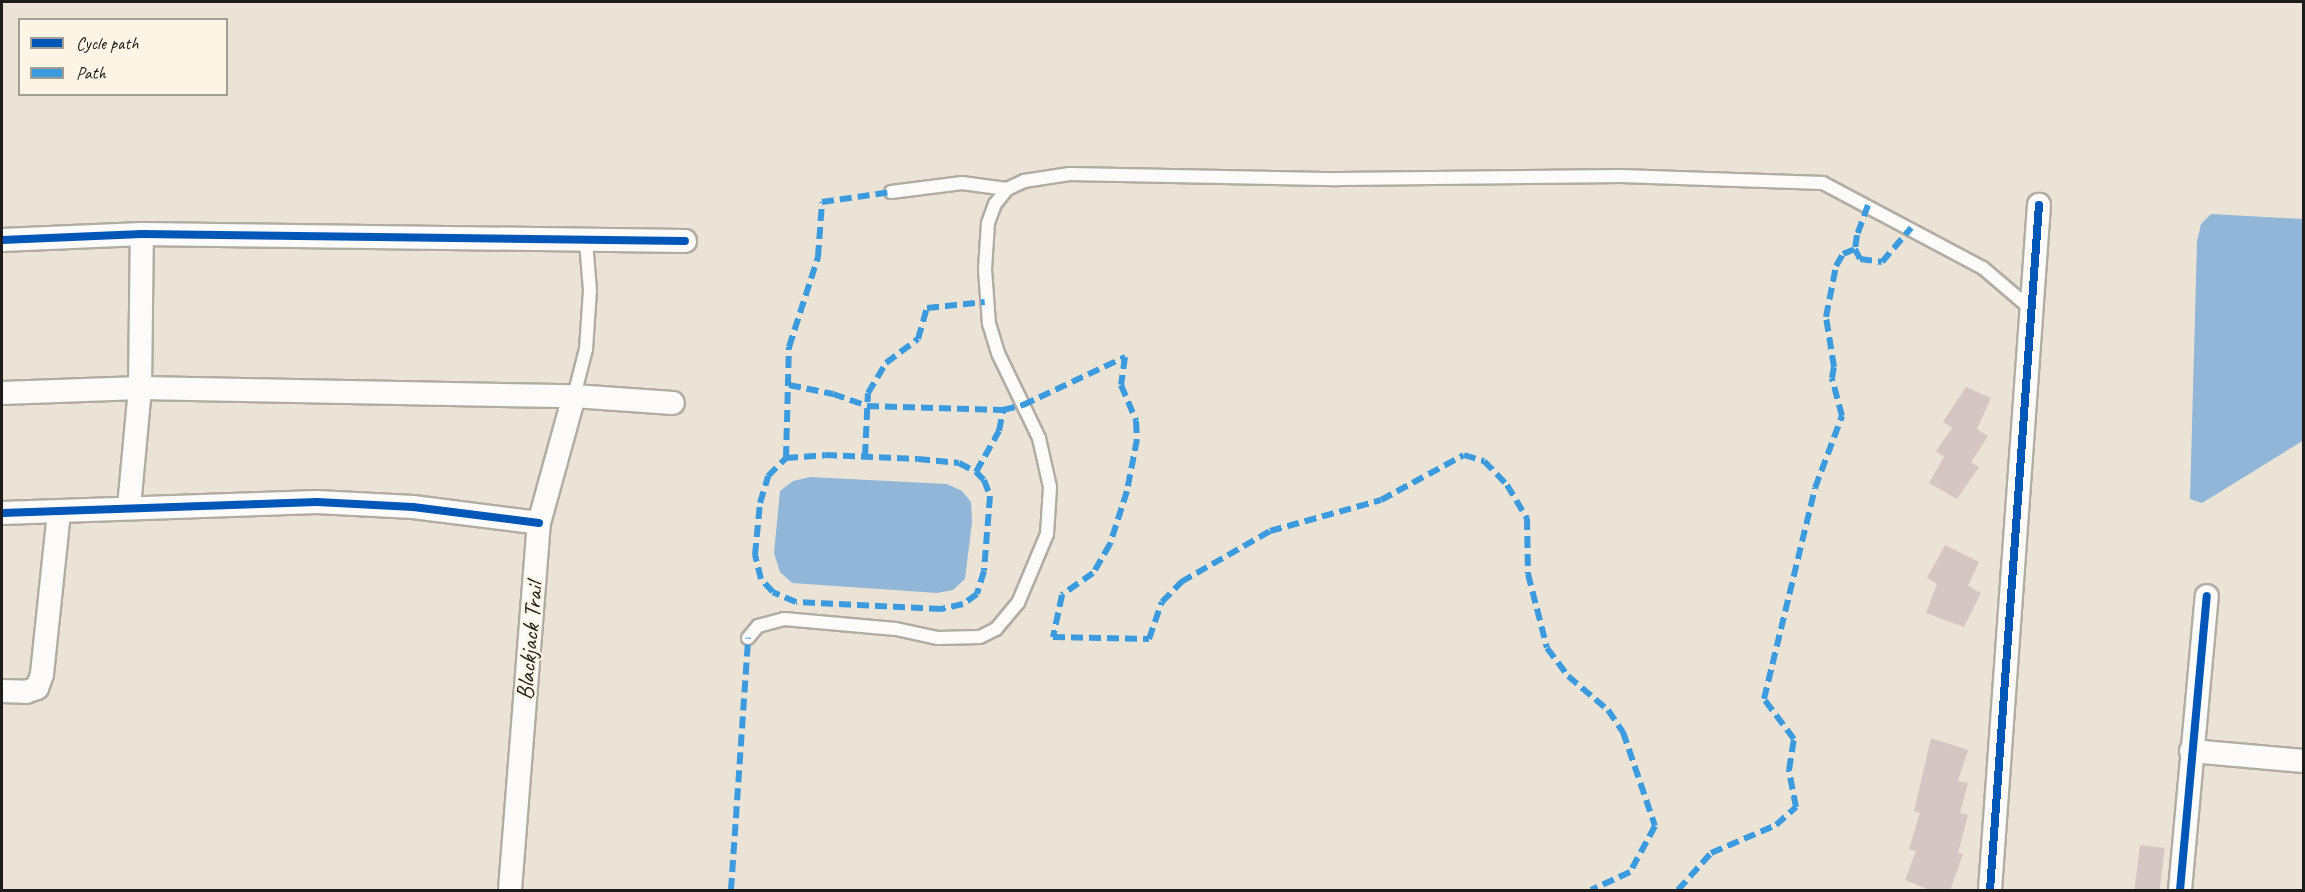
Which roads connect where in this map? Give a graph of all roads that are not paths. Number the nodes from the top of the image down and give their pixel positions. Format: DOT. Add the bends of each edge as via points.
graph roads {
  1 [pos="1007,189"];
  2 [pos="891,192"];
  3 [pos="2038,205"];
  4 [pos="142,234"];
  5 [pos="2,240"];
  6 [pos="685,241"];
  7 [pos="586,242"];
  8 [pos="2031,309"];
  9 [pos="140,388"];
  10 [pos="2,393"];
  11 [pos="574,396"];
  12 [pos="673,403"];
  13 [pos="129,507"];
  14 [pos="59,512"];
  15 [pos="2,513"];
  16 [pos="539,523"];
  17 [pos="2206,596"];
  18 [pos="747,638"];
  19 [pos="2,691"];
  20 [pos="2191,752"];
  21 [pos="2304,761"];
  22 [pos="510,891"];
  23 [pos="1990,891"];
  24 [pos="2180,891"];
  1 -- 2 [label="lane" via="962,183"];
  1 -- 8 [label="lane" via="1024,181 1069,174 1338,179 1621,176 1823,183 1983,268"];
  1 -- 18 [label="lane" via="995,204 988,223 985,302 998,352 1039,438 1050,487 1047,534 1018,603 996,629 981,637 938,638 896,629 784,619 758,626"];
  3 -- 8 [label="street"];
  4 -- 5 [label="street"];
  4 -- 7 [label="street"];
  4 -- 9 [label="street"];
  6 -- 7 [label="street"];
  7 -- 11 [label="lane" via="586,349"];
  8 -- 23 [label="street"];
  9 -- 10 [label="street"];
  9 -- 11 [label="street"];
  9 -- 13 [label="street"];
  11 -- 12 [label="street"];
  11 -- 16 [label="street, Blackjack Trail"];
  13 -- 14 [label="street"];
  13 -- 16 [label="street" via="359,503"];
  14 -- 15 [label="street"];
  14 -- 19 [label="street" via="42,674 37,688 27,692"];
  16 -- 22 [label="street, Blackjack Trail"];
  17 -- 20 [label="street"];
  20 -- 21 [label="street"];
  20 -- 24 [label="street"];
}
